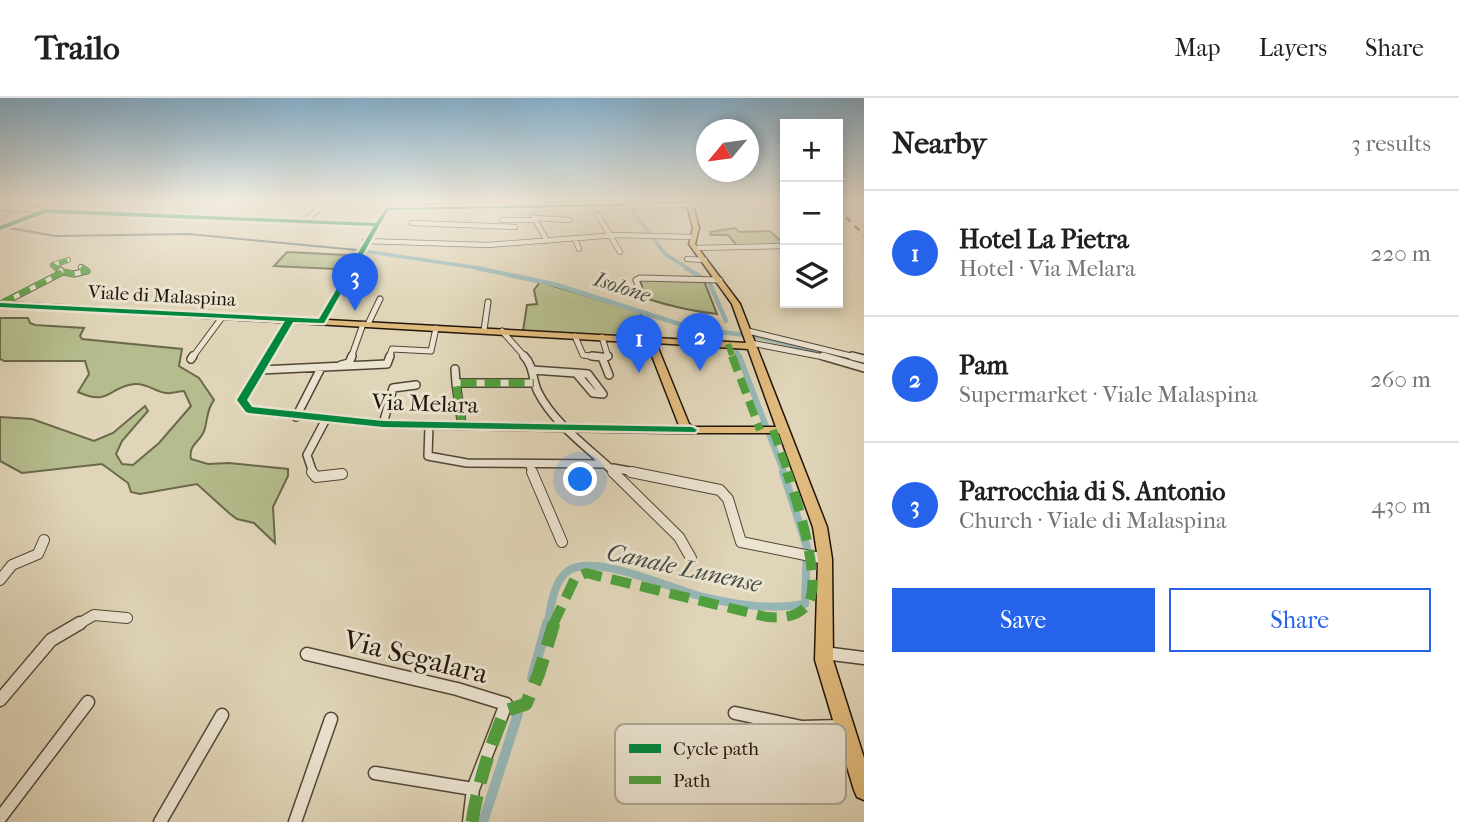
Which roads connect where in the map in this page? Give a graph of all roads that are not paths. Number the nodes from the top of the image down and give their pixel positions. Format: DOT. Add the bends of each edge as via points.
graph roads {
  1 [pos="369,235"];
  2 [pos="473,235"];
  3 [pos="544,235"];
  4 [pos="609,236"];
  5 [pos="692,237"];
  6 [pos="575,239"];
  7 [pos="365,241"];
  8 [pos="547,241"];
  9 [pos="473,244"];
  10 [pos="780,246"];
  11 [pos="579,248"];
  12 [pos="695,248"];
  13 [pos="620,252"];
  14 [pos="687,259"];
  15 [pos="68,260"];
  16 [pos="705,260"];
  17 [pos="81,267"];
  18 [pos="63,272"];
  19 [pos="720,280"];
  20 [pos="643,298"];
  21 [pos="380,299"];
  22 [pos="488,302"];
  23 [pos="1,304"];
  24 [pos="223,316"];
  25 [pos="290,320"];
  26 [pos="321,321"];
  27 [pos="366,324"];
  28 [pos="436,328"];
  29 [pos="484,330"];
  30 [pos="502,331"];
  31 [pos="575,336"];
  32 [pos="602,337"];
  33 [pos="650,340"];
  34 [pos="745,341"];
  35 [pos="603,358"];
  36 [pos="191,359"];
  37 [pos="864,359"];
  38 [pos="318,368"];
  39 [pos="864,368"];
  40 [pos="455,369"];
  41 [pos="261,370"];
  42 [pos="532,370"];
  43 [pos="576,373"];
  44 [pos="608,375"];
  45 [pos="456,383"];
  46 [pos="534,383"];
  47 [pos="416,385"];
  48 [pos="296,417"];
  49 [pos="326,419"];
  50 [pos="681,422"];
  51 [pos="383,424"];
  52 [pos="429,426"];
  53 [pos="462,426"];
  54 [pos="566,427"];
  55 [pos="669,428"];
  56 [pos="692,430"];
  57 [pos="773,430"];
  58 [pos="529,464"];
  59 [pos="608,466"];
  60 [pos="342,474"];
  61 [pos="44,540"];
  62 [pos="562,542"];
  63 [pos="820,557"];
  64 [pos="691,558"];
  65 [pos="0,580"];
  66 [pos="127,618"];
  67 [pos="824,653"];
  68 [pos="307,654"];
  69 [pos="864,658"];
  70 [pos="0,700"];
  71 [pos="88,702"];
  72 [pos="735,713"];
  73 [pos="222,715"];
  74 [pos="331,719"];
  75 [pos="788,724"];
  76 [pos="843,724"];
  77 [pos="846,732"];
  78 [pos="375,773"];
  79 [pos="473,789"];
  80 [pos="864,790"];
  81 [pos="0,818"];
  82 [pos="160,822"];
  83 [pos="295,822"];
  84 [pos="469,822"];
  1 -- 7 [label="street"];
  2 -- 9 [label="street"];
  3 -- 8 [label="street"];
  4 -- 5 [label="street"];
  4 -- 6 [label="street"];
  4 -- 13 [label="street"];
  5 -- 12 [label="main road"];
  6 -- 8 [label="street"];
  6 -- 11 [label="street"];
  7 -- 9 [label="street"];
  7 -- 26 [label="street"];
  8 -- 9 [label="street"];
  10 -- 12 [label="street"];
  12 -- 16 [label="main road"];
  14 -- 16 [label="street"];
  15 -- 18 [label="street" via="53,265"];
  16 -- 19 [label="main road"];
  17 -- 18 [label="street" via="87,271"];
  18 -- 23 [label="street"];
  19 -- 20 [label="street" via="637,278"];
  19 -- 34 [label="main road" via="732,297"];
  21 -- 27 [label="street"];
  22 -- 29 [label="street"];
  23 -- 24 [label="main road, Viale di Malaspina"];
  24 -- 25 [label="main road, Viale di Malaspina"];
  24 -- 36 [label="street"];
  25 -- 26 [label="main road, Viale di Malaspina"];
  25 -- 41 [label="street, Via Melara"];
  26 -- 27 [label="main road, Viale di Malaspina"];
  27 -- 28 [label="main road, Viale di Malaspina"];
  27 -- 38 [label="street" via="349,363"];
  28 -- 29 [label="main road, Viale di Malaspina"];
  28 -- 38 [label="street" via="431,351 392,349 387,364"];
  29 -- 30 [label="main road, Viale di Malaspina"];
  30 -- 31 [label="main road, Viale di Malaspina"];
  30 -- 42 [label="street"];
  31 -- 32 [label="main road, Viale di Malaspina"];
  31 -- 35 [label="street" via="583,355"];
  32 -- 33 [label="main road, Viale di Malaspina"];
  32 -- 35 [label="street" via="608,357"];
  33 -- 34 [label="main road"];
  33 -- 50 [label="main road"];
  34 -- 37 [label="street"];
  34 -- 39 [label="street"];
  34 -- 57 [label="main road"];
  35 -- 44 [label="street"];
  38 -- 41 [label="street"];
  38 -- 48 [label="street"];
  40 -- 45 [label="street"];
  41 -- 48 [label="street, Via Melara" via="242,400 249,410"];
  42 -- 43 [label="street"];
  42 -- 46 [label="street"];
  45 -- 46 [label="street"];
  45 -- 53 [label="street"];
  46 -- 54 [label="street"];
  47 -- 51 [label="street" via="393,388"];
  48 -- 49 [label="street, Via Melara"];
  49 -- 51 [label="street, Via Melara"];
  49 -- 60 [label="street" via="305,456 307,468 316,477"];
  50 -- 55 [label="street"];
  50 -- 56 [label="main road"];
  51 -- 52 [label="street, Via Melara"];
  52 -- 53 [label="street, Via Melara"];
  52 -- 58 [label="street" via="428,456 467,463"];
  53 -- 54 [label="street, Via Melara"];
  54 -- 55 [label="street, Via Melara"];
  54 -- 59 [label="street"];
  55 -- 56 [label="street, Via Melara"];
  56 -- 57 [label="main road, Via Melara"];
  57 -- 63 [label="main road" via="820,527"];
  58 -- 59 [label="street"];
  58 -- 62 [label="street"];
  59 -- 63 [label="street" via="720,490 728,499 741,542"];
  59 -- 64 [label="street" via="678,537"];
  61 -- 65 [label="street" via="38,554 12,565"];
  63 -- 67 [label="main road"];
  66 -- 70 [label="street" via="94,615 51,640"];
  67 -- 69 [label="street"];
  67 -- 76 [label="main road"];
  68 -- 79 [label="street, Via Segalara" via="506,704"];
  71 -- 81 [label="street"];
  72 -- 75 [label="street"];
  73 -- 82 [label="street"];
  74 -- 83 [label="street"];
  77 -- 80 [label="main road"];
  78 -- 79 [label="street"];
  79 -- 84 [label="street, Via Segalara"];
}
